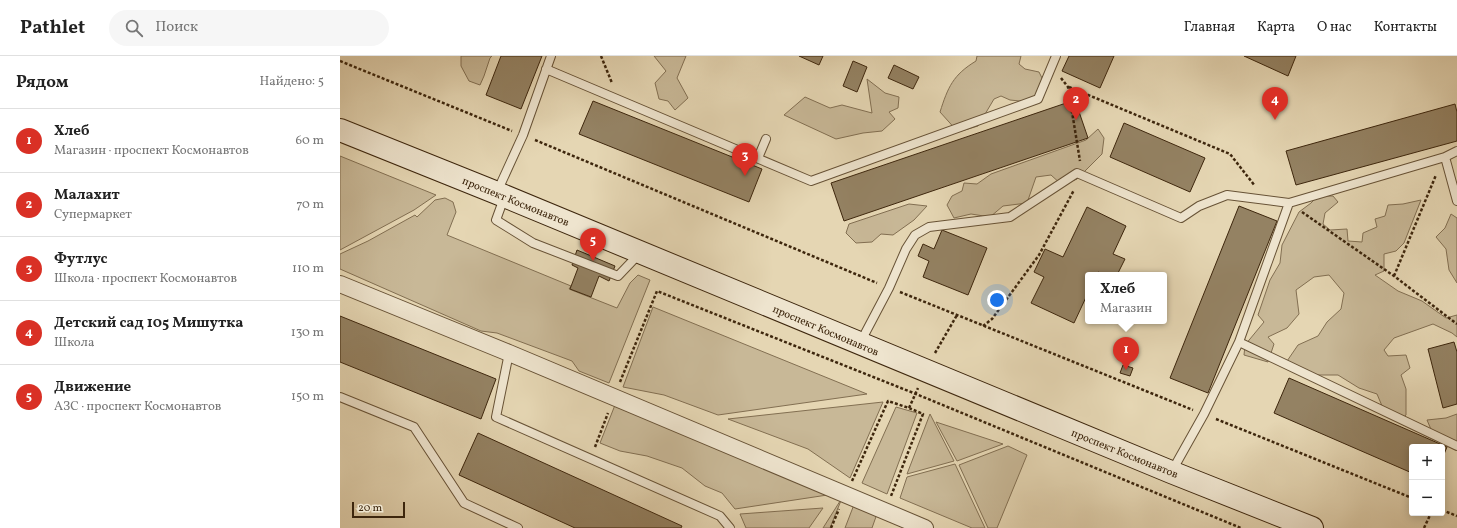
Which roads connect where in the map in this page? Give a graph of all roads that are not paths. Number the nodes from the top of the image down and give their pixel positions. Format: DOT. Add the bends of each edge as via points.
graph roads {
  1 [pos="551,56"];
  2 [pos="1056,56"];
  3 [pos="546,69"];
  4 [pos="340,130"];
  5 [pos="766,139"];
  6 [pos="1457,151"];
  7 [pos="1445,156"];
  8 [pos="758,158"];
  9 [pos="501,195"];
  10 [pos="1457,201"];
  11 [pos="1289,203"];
  12 [pos="641,253"];
  13 [pos="340,284"];
  14 [pos="1239,342"];
  15 [pos="860,344"];
  16 [pos="509,353"];
  17 [pos="340,397"];
  18 [pos="1457,446"];
  19 [pos="1171,472"];
  20 [pos="518,528"];
  21 [pos="730,528"];
  22 [pos="925,528"];
  23 [pos="1312,528"];
  1 -- 3 [label="lane"];
  2 -- 8 [label="lane" via="1038,99 811,181"];
  3 -- 8 [label="lane"];
  3 -- 9 [label="lane"];
  4 -- 9 [label="main road, проспект Космонавтов"];
  5 -- 8 [label="lane"];
  6 -- 7 [label="lane"];
  7 -- 10 [label="lane"];
  7 -- 11 [label="lane"];
  9 -- 12 [label="main road, проспект Космонавтов"];
  9 -- 12 [label="lane" via="496,220 533,243 618,276"];
  11 -- 14 [label="lane"];
  11 -- 15 [label="lane" via="1227,195 1199,206 1181,218 1077,173 1010,217 929,226 915,235"];
  12 -- 15 [label="main road, проспект Космонавтов"];
  13 -- 16 [label="street"];
  14 -- 18 [label="lane"];
  14 -- 19 [label="lane" via="1204,414"];
  15 -- 19 [label="main road, проспект Космонавтов"];
  16 -- 21 [label="lane" via="496,417 720,516"];
  16 -- 22 [label="street"];
  17 -- 20 [label="lane" via="414,427 464,503"];
  19 -- 23 [label="main road, проспект Космонавтов"];
}
